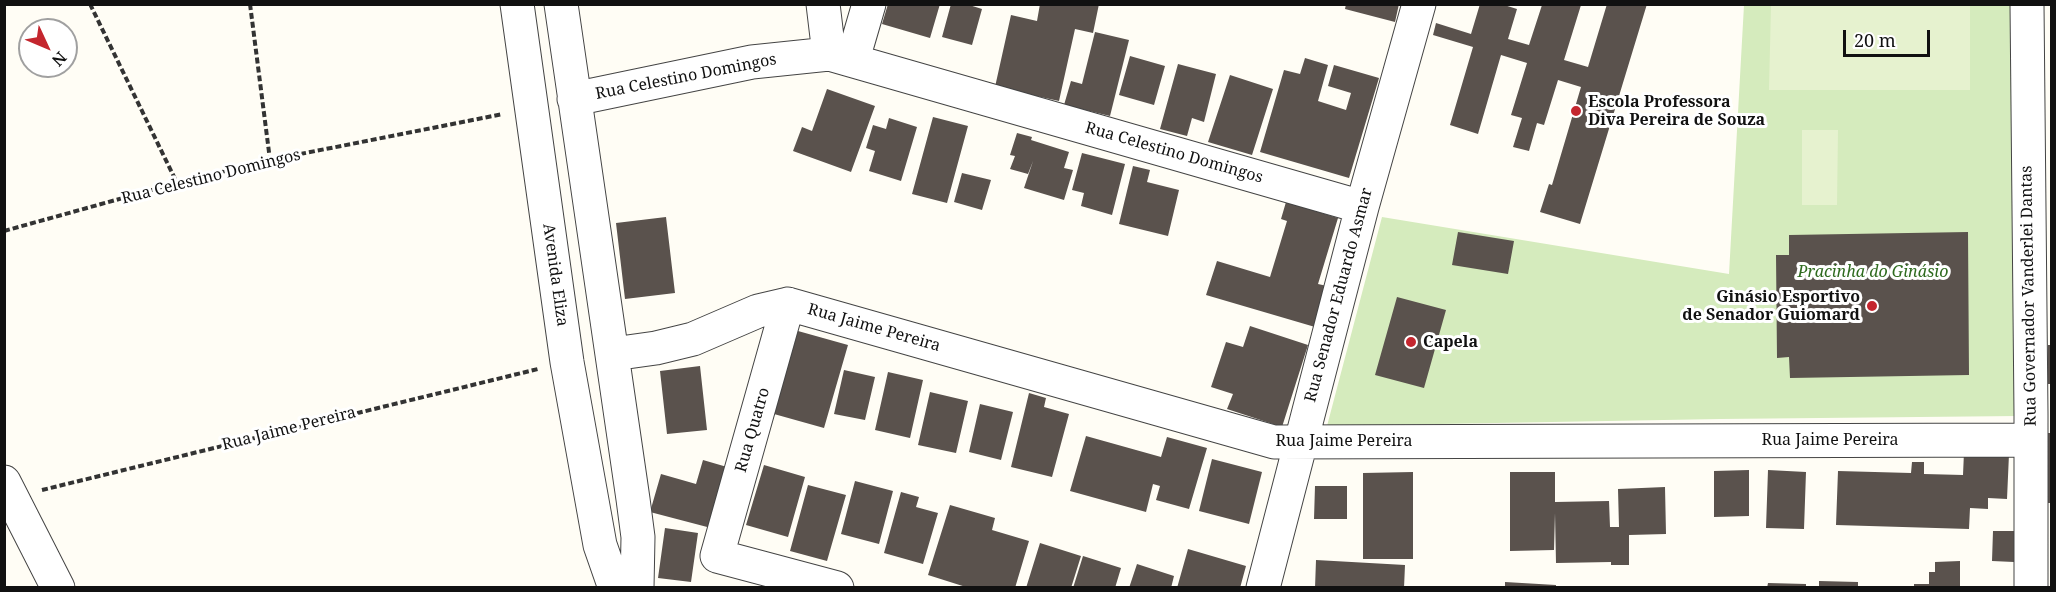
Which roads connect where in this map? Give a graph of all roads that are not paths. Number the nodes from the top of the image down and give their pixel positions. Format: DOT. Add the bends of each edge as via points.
graph roads {
  1 [pos="517,4"];
  2 [pos="561,4"];
  3 [pos="823,4"];
  4 [pos="869,4"];
  5 [pos="1419,4"];
  6 [pos="2027,4"];
  7 [pos="841,57"];
  8 [pos="574,99"];
  9 [pos="1362,207"];
  10 [pos="788,304"];
  11 [pos="613,354"];
  12 [pos="2030,440"];
  13 [pos="1301,441"];
  14 [pos="8,490"];
  15 [pos="58,588"];
  16 [pos="615,588"];
  17 [pos="637,588"];
  18 [pos="837,588"];
  19 [pos="1263,588"];
  20 [pos="2031,588"];
  1 -- 16 [label="street, Avenida Eliza" via="567,362 600,545"];
  2 -- 8 [label="street"];
  3 -- 7 [label="street"];
  4 -- 7 [label="street"];
  5 -- 9 [label="street, Rua Senador Eduardo Asmar"];
  6 -- 12 [label="street, Rua Governador Vanderlei Dantas"];
  7 -- 8 [label="street, Rua Celestino Domingos" via="752,62"];
  7 -- 9 [label="street, Rua Celestino Domingos"];
  8 -- 11 [label="street"];
  9 -- 13 [label="street, Rua Senador Eduardo Asmar"];
  10 -- 11 [label="street, Rua Jaime Pereira" via="758,311 693,339"];
  10 -- 13 [label="street, Rua Jaime Pereira" via="1274,442"];
  10 -- 18 [label="street, Rua Quatro" via="717,556"];
  11 -- 17 [label="street" via="638,537"];
  12 -- 13 [label="street, Rua Jaime Pereira"];
  12 -- 20 [label="street, Rua Governador Vanderlei Dantas"];
  13 -- 19 [label="street, Rua Senador Eduardo Asmar"];
  14 -- 15 [label="street"];
}
